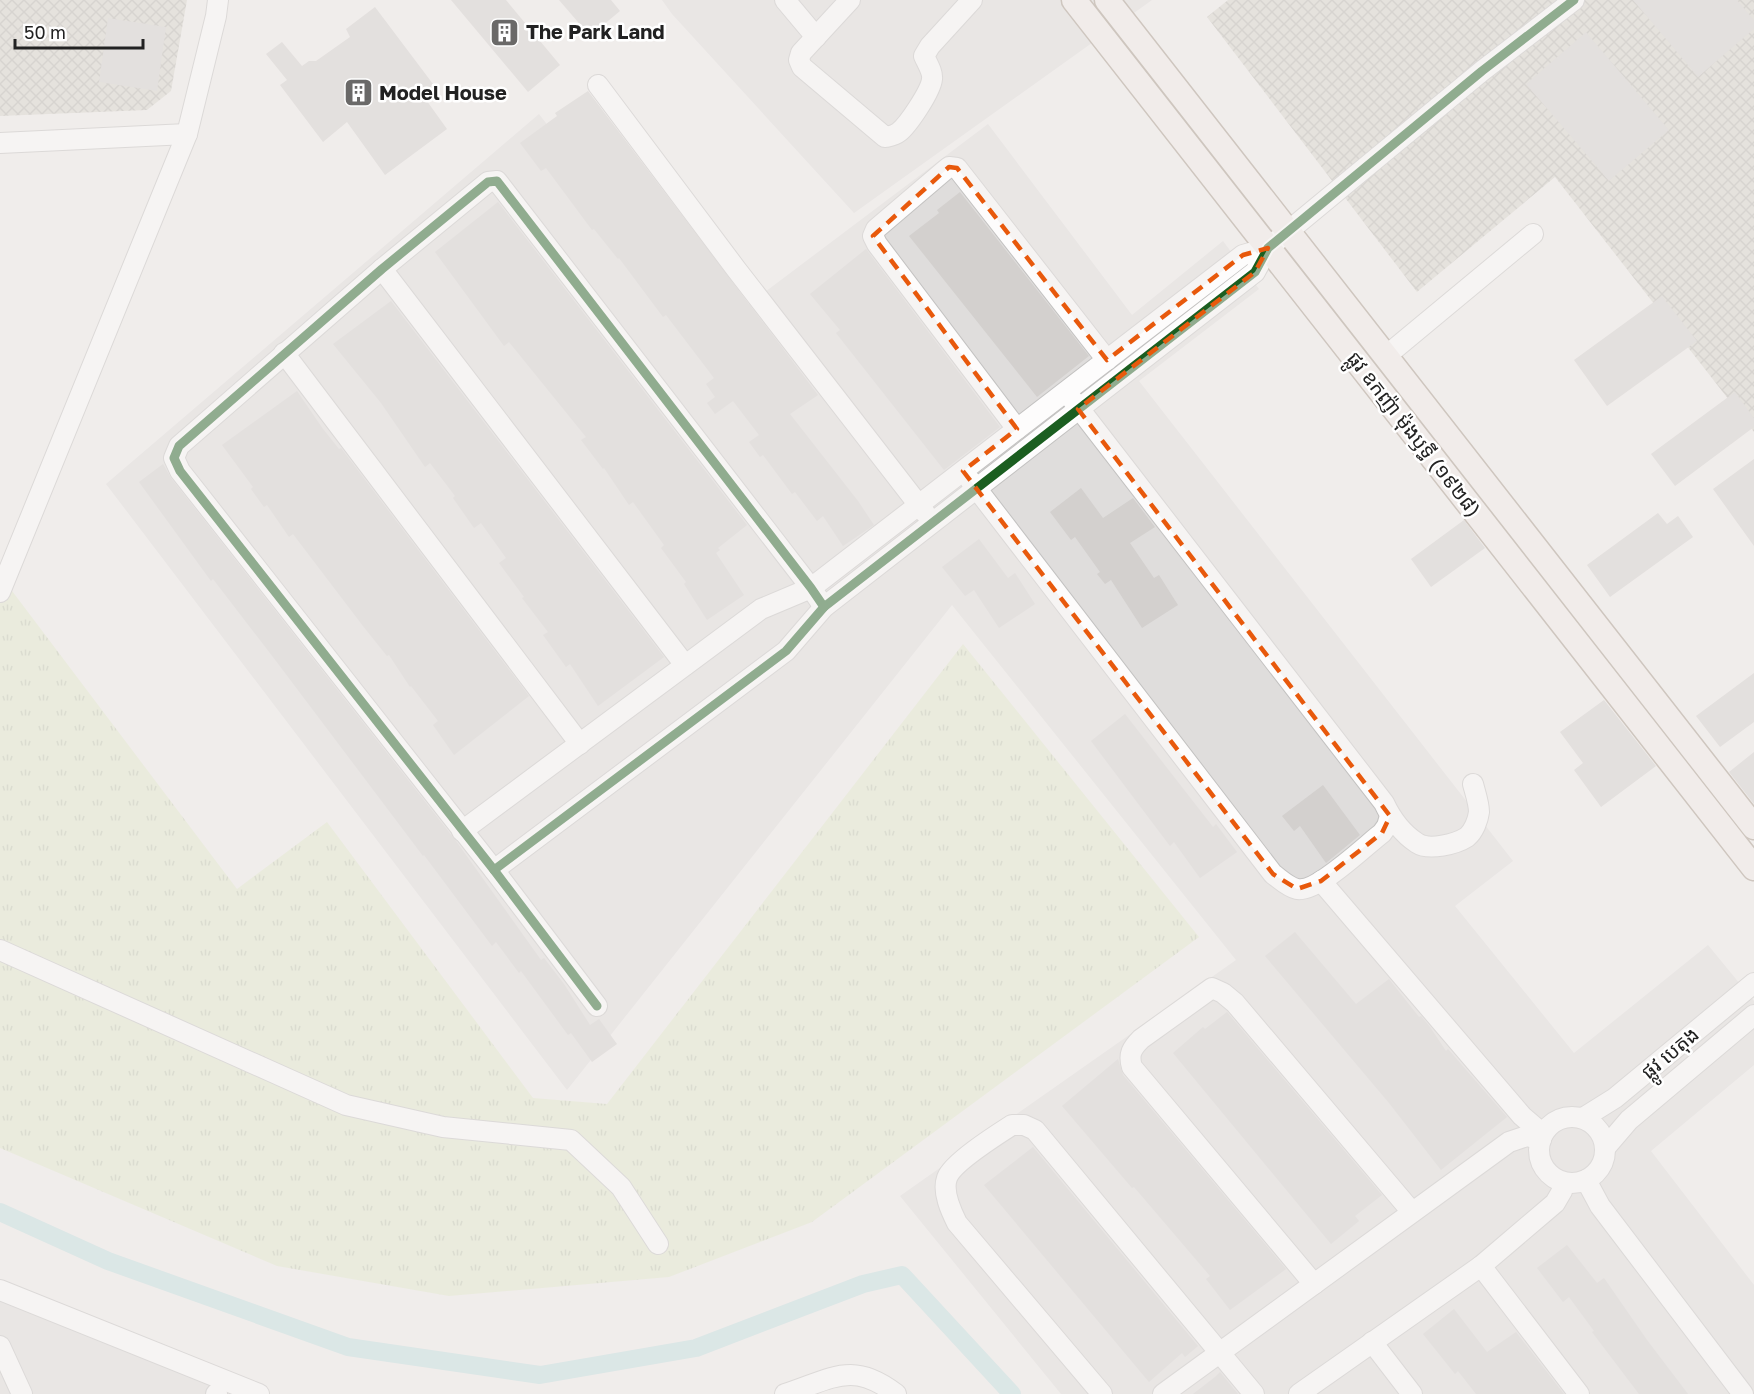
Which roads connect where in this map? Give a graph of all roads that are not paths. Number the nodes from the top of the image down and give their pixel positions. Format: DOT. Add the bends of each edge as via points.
graph roads {
  1 [pos="218,0"];
  2 [pos="785,0"];
  3 [pos="850,0"];
  4 [pos="972,0"];
  5 [pos="1074,0"];
  6 [pos="1107,0"];
  7 [pos="1574,0"];
  8 [pos="816,37"];
  9 [pos="598,85"];
  10 [pos="187,134"];
  11 [pos="0,143"];
  12 [pos="1288,231"];
  13 [pos="1533,234"];
  14 [pos="1268,248"];
  15 [pos="382,269"];
  16 [pos="284,353"];
  17 [pos="1386,356"];
  18 [pos="1107,360"];
  19 [pos="1066,391"];
  20 [pos="1078,409"];
  21 [pos="1017,429"];
  22 [pos="963,471"];
  23 [pos="976,489"];
  24 [pos="919,505"];
  25 [pos="933,523"];
  26 [pos="811,588"];
  27 [pos="0,592"];
  28 [pos="824,607"];
  29 [pos="685,665"];
  30 [pos="580,744"];
  31 [pos="1473,784"];
  32 [pos="1390,816"];
  33 [pos="1754,827"];
  34 [pos="462,831"];
  35 [pos="1754,868"];
  36 [pos="494,870"];
  37 [pos="1321,881"];
  38 [pos="0,950"];
  39 [pos="1754,983"];
  40 [pos="597,1006"];
  41 [pos="1754,1015"];
  42 [pos="1583,1118"];
  43 [pos="1542,1137"];
  44 [pos="1605,1148"];
  45 [pos="1577,1182"];
  46 [pos="1412,1212"];
  47 [pos="658,1244"];
  48 [pos="1481,1266"];
  49 [pos="1314,1284"];
  50 [pos="0,1292"];
  51 [pos="1372,1342"];
  52 [pos="0,1346"];
  53 [pos="1220,1352"];
  54 [pos="218,1390"];
  55 [pos="22,1394"];
  56 [pos="259,1394"];
  57 [pos="785,1394"];
  58 [pos="896,1394"];
  59 [pos="1102,1394"];
  60 [pos="1163,1394"];
  61 [pos="1254,1394"];
  62 [pos="1299,1394"];
  63 [pos="1413,1394"];
  64 [pos="1579,1394"];
  65 [pos="1743,1394"];
  1 -- 10 [label="street"];
  2 -- 8 [label="street"];
  3 -- 8 [label="street"];
  4 -- 8 [label="street" via="924,56 933,81 918,109 894,135 885,136 802,67 801,53"];
  5 -- 14 [label="main road, ផ្លូវ ឧកញ៉ា ម៉ុងឫទ្ធី (១៩២៨)"];
  6 -- 12 [label="main road, ផ្លូវ ឧកញ៉ា ម៉ុងឫទ្ធី (១៩២៨)"];
  7 -- 12 [label="street"];
  9 -- 24 [label="street"];
  10 -- 11 [label="street"];
  10 -- 27 [label="street"];
  12 -- 14 [label="street"];
  12 -- 17 [label="main road, ផ្លូវ ឧកញ៉ា ម៉ុងឫទ្ធី (១៩២៨)"];
  13 -- 17 [label="street"];
  14 -- 18 [label="street" via="1243,255"];
  14 -- 20 [label="street" via="1255,272"];
  14 -- 35 [label="main road, ផ្លូវ ឧកញ៉ា ម៉ុងឫទ្ធី (១៩២៨)"];
  15 -- 16 [label="street"];
  15 -- 26 [label="street" via="488,182 496,181"];
  15 -- 29 [label="street"];
  16 -- 30 [label="street"];
  16 -- 34 [label="street" via="179,446 174,458 176,465"];
  17 -- 33 [label="main road, ផ្លូវ ឧកញ៉ា ម៉ុងឫទ្ធី (១៩២៨)"];
  18 -- 19 [label="street"];
  18 -- 21 [label="street" via="957,168 949,167 876,229 873,236"];
  19 -- 20 [label="street"];
  19 -- 21 [label="street"];
  20 -- 23 [label="street"];
  20 -- 32 [label="street" via="1384,803"];
  21 -- 22 [label="street"];
  22 -- 23 [label="street"];
  22 -- 24 [label="street"];
  23 -- 25 [label="street"];
  23 -- 37 [label="street" via="1273,874 1297,889"];
  24 -- 25 [label="street"];
  24 -- 26 [label="street"];
  25 -- 28 [label="street"];
  26 -- 28 [label="street"];
  26 -- 29 [label="street" via="761,609"];
  28 -- 36 [label="street" via="786,651"];
  29 -- 30 [label="street"];
  30 -- 34 [label="street"];
  31 -- 32 [label="street" via="1479,810 1474,829 1467,837 1426,847"];
  32 -- 37 [label="street" via="1382,833"];
  34 -- 36 [label="street"];
  36 -- 40 [label="street"];
  37 -- 43 [label="street"];
  38 -- 47 [label="street" via="346,1105 443,1127 571,1140 621,1187"];
  39 -- 42 [label="street, ផ្លូវ បេតុង" via="1615,1098"];
  41 -- 44 [label="street, ផ្លូវ បេតុង" via="1629,1120"];
  42 -- 43 [label="street" via="1560,1119"];
  42 -- 44 [label="street" via="1599,1130"];
  43 -- 45 [label="street" via="1539,1152 1543,1165 1556,1178"];
  43 -- 46 [label="street" via="1527,1136 1509,1142"];
  44 -- 45 [label="street" via="1597,1173"];
  45 -- 48 [label="street" via="1564,1184 1555,1203"];
  45 -- 65 [label="street" via="1600,1206"];
  46 -- 49 [label="street"];
  46 -- 49 [label="street" via="1236,1003 1223,993 1212,988 1141,1039 1129,1058 1132,1067"];
  48 -- 51 [label="street"];
  48 -- 64 [label="street"];
  49 -- 53 [label="street"];
  50 -- 54 [label="street"];
  51 -- 62 [label="street"];
  51 -- 63 [label="street"];
  52 -- 55 [label="street"];
  53 -- 59 [label="street" via="1035,1130 1012,1125 953,1168 946,1179 952,1213"];
  53 -- 60 [label="street"];
  53 -- 61 [label="street"];
  54 -- 56 [label="street"];
  57 -- 58 [label="street" via="852,1374 867,1376"];
}
